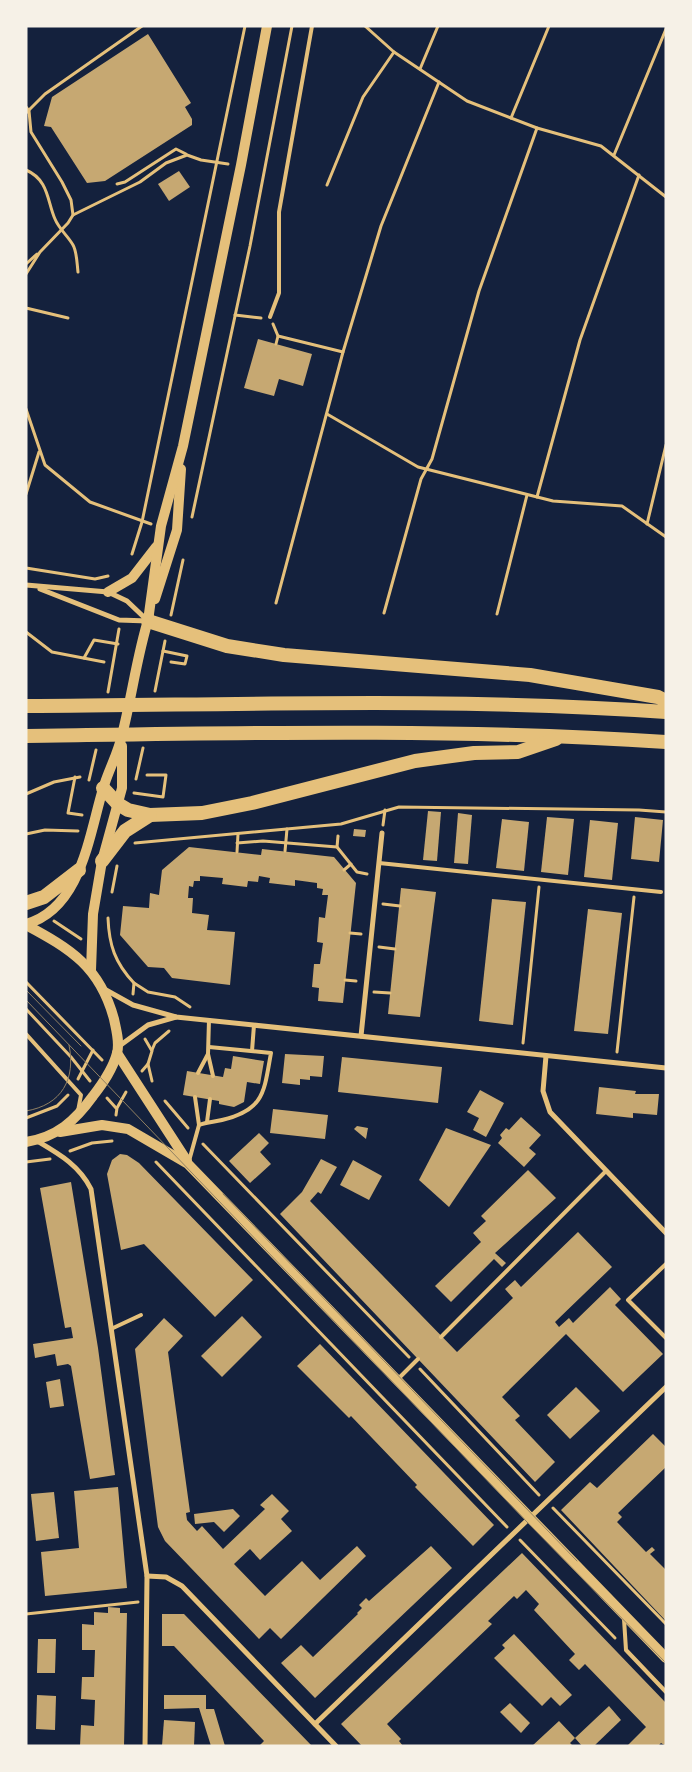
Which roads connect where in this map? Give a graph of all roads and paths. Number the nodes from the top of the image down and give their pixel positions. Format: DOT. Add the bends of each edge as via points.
graph roads {
  1 [pos="142,26"];
  2 [pos="245,26"];
  3 [pos="267,26"];
  4 [pos="292,26"];
  5 [pos="312,26"];
  6 [pos="365,26"];
  7 [pos="438,26"];
  8 [pos="549,26"];
  9 [pos="666,29"];
  10 [pos="394,52"];
  11 [pos="420,69"];
  12 [pos="438,82"];
  13 [pos="27,110"];
  14 [pos="511,118"];
  15 [pos="538,128"];
  16 [pos="186,155"];
  17 [pos="614,155"];
  18 [pos="218,163"];
  19 [pos="242,165"];
  20 [pos="26,170"];
  21 [pos="639,174"];
  22 [pos="117,184"];
  23 [pos="327,185"];
  24 [pos="666,197"];
  25 [pos="73,215"];
  26 [pos="62,230"];
  27 [pos="40,252"];
  28 [pos="26,264"];
  29 [pos="78,272"];
  30 [pos="26,274"];
  31 [pos="26,308"];
  32 [pos="235,315"];
  33 [pos="270,317"];
  34 [pos="68,318"];
  35 [pos="278,336"];
  36 [pos="276,344"];
  37 [pos="343,352"];
  38 [pos="26,409"];
  39 [pos="327,414"];
  40 [pos="666,445"];
  41 [pos="183,446"];
  42 [pos="40,450"];
  43 [pos="426,469"];
  44 [pos="26,494"];
  45 [pos="527,494"];
  46 [pos="537,497"];
  47 [pos="191,523"];
  48 [pos="647,524"];
  49 [pos="666,537"];
  50 [pos="157,547"];
  51 [pos="185,552"];
  52 [pos="26,568"];
  53 [pos="114,574"];
  54 [pos="26,585"];
  55 [pos="35,587"];
  56 [pos="108,592"];
  57 [pos="276,603"];
  58 [pos="384,613"];
  59 [pos="497,614"];
  60 [pos="148,621"];
  61 [pos="168,628"];
  62 [pos="26,632"];
  63 [pos="116,655"];
  64 [pos="84,658"];
  65 [pos="104,662"];
  66 [pos="171,662"];
  67 [pos="666,701"];
  68 [pos="26,706"];
  69 [pos="666,712"];
  70 [pos="26,736"];
  71 [pos="566,736"];
  72 [pos="122,738"];
  73 [pos="666,742"];
  74 [pos="147,775"];
  75 [pos="75,777"];
  76 [pos="80,777"];
  77 [pos="103,788"];
  78 [pos="26,794"];
  79 [pos="123,807"];
  80 [pos="666,812"];
  81 [pos="82,815"];
  82 [pos="150,815"];
  83 [pos="287,829"];
  84 [pos="78,831"];
  85 [pos="125,832"];
  86 [pos="382,833"];
  87 [pos="26,834"];
  88 [pos="238,834"];
  89 [pos="338,836"];
  90 [pos="237,843"];
  91 [pos="286,843"];
  92 [pos="337,847"];
  93 [pos="237,852"];
  94 [pos="285,852"];
  95 [pos="121,858"];
  96 [pos="102,861"];
  97 [pos="379,863"];
  98 [pos="351,864"];
  99 [pos="79,870"];
  100 [pos="344,870"];
  101 [pos="378,875"];
  102 [pos="540,880"];
  103 [pos="634,889"];
  104 [pos="661,892"];
  105 [pos="111,894"];
  106 [pos="26,903"];
  107 [pos="375,903"];
  108 [pos="400,906"];
  109 [pos="107,913"];
  110 [pos="26,925"];
  111 [pos="370,946"];
  112 [pos="395,949"];
  113 [pos="114,956"];
  114 [pos="91,970"];
  115 [pos="26,982"];
  116 [pos="134,983"];
  117 [pos="103,989"];
  118 [pos="26,1009"];
  119 [pos="176,1017"];
  120 [pos="209,1020"];
  121 [pos="254,1025"];
  122 [pos="176,1029"];
  123 [pos="26,1034"];
  124 [pos="78,1035"];
  125 [pos="361,1036"];
  126 [pos="209,1047"];
  127 [pos="118,1050"];
  128 [pos="152,1051"];
  129 [pos="252,1051"];
  130 [pos="522,1053"];
  131 [pos="208,1054"];
  132 [pos="546,1056"];
  133 [pos="616,1063"];
  134 [pos="666,1068"];
  135 [pos="198,1073"];
  136 [pos="213,1076"];
  137 [pos="135,1078"];
  138 [pos="154,1086"];
  139 [pos="98,1090"];
  140 [pos="160,1094"];
  141 [pos="195,1097"];
  142 [pos="210,1099"];
  143 [pos="117,1108"];
  144 [pos="77,1115"];
  145 [pos="208,1122"];
  146 [pos="199,1125"];
  147 [pos="115,1126"];
  148 [pos="60,1132"];
  149 [pos="196,1137"];
  150 [pos="31,1141"];
  151 [pos="115,1141"];
  152 [pos="155,1160"];
  153 [pos="188,1164"];
  154 [pos="606,1171"];
  155 [pos="666,1233"];
  156 [pos="666,1264"];
  157 [pos="141,1315"];
  158 [pos="111,1329"];
  159 [pos="441,1337"];
  160 [pos="666,1338"];
  161 [pos="416,1361"];
  162 [pos="398,1380"];
  163 [pos="666,1387"];
  164 [pos="547,1502"];
  165 [pos="530,1519"];
  166 [pos="514,1534"];
  167 [pos="147,1576"];
  168 [pos="146,1602"];
  169 [pos="26,1614"];
  170 [pos="624,1614"];
  171 [pos="666,1624"];
  172 [pos="626,1650"];
  173 [pos="666,1658"];
  174 [pos="666,1692"];
  175 [pos="315,1724"];
  176 [pos="145,1746"];
  177 [pos="336,1746"];
  1 -- 13 [label="path"];
  2 -- 18 [label="path"];
  3 -- 19 [label="main road"];
  4 -- 32 [label="path"];
  5 -- 33 [label="lane" via="279,212 279,293"];
  6 -- 10 [label="path"];
  7 -- 11 [label="path"];
  8 -- 14 [label="path"];
  9 -- 17 [label="path"];
  10 -- 11 [label="path"];
  10 -- 23 [label="path" via="363,97"];
  11 -- 12 [label="path"];
  12 -- 14 [label="path" via="467,101"];
  12 -- 37 [label="path" via="381,226"];
  13 -- 25 [label="path" via="31,132 62,182 71,200"];
  14 -- 15 [label="path"];
  15 -- 17 [label="path" via="601,146"];
  15 -- 43 [label="path" via="479,291 432,458"];
  16 -- 18 [label="path"];
  16 -- 22 [label="path" via="176,149 126,182"];
  16 -- 25 [label="path"];
  17 -- 21 [label="path"];
  18 -- 19 [label="path"];
  18 -- 42 [label="path" via="142,522 90,502 76,493 45,465"];
  19 -- 41 [label="main road"];
  20 -- 26 [label="path" via="32,172 45,188"];
  21 -- 24 [label="path"];
  21 -- 46 [label="path" via="580,340"];
  25 -- 26 [label="path"];
  26 -- 27 [label="path"];
  26 -- 29 [label="path" via="73,245"];
  27 -- 28 [label="path"];
  27 -- 30 [label="path"];
  31 -- 34 [label="path"];
  32 -- 33 [label="path" via="255,319"];
  32 -- 47 [label="path"];
  33 -- 35 [label="path"];
  35 -- 36 [label="path"];
  35 -- 37 [label="path"];
  37 -- 39 [label="path"];
  38 -- 42 [label="path"];
  39 -- 43 [label="path"];
  39 -- 57 [label="path"];
  40 -- 48 [label="path"];
  41 -- 50 [label="main road"];
  41 -- 60 [label="main road" via="177,530"];
  42 -- 44 [label="path"];
  43 -- 45 [label="path"];
  43 -- 58 [label="path"];
  45 -- 46 [label="path"];
  45 -- 59 [label="path"];
  46 -- 48 [label="path" via="622,506"];
  48 -- 49 [label="path"];
  50 -- 56 [label="main road" via="132,578"];
  50 -- 60 [label="main road"];
  51 -- 61 [label="path"];
  52 -- 53 [label="path" via="95,579"];
  54 -- 55 [label="street"];
  55 -- 56 [label="street"];
  55 -- 60 [label="street" via="119,620"];
  56 -- 60 [label="street" via="128,600"];
  60 -- 61 [label="highway"];
  60 -- 72 [label="main road"];
  61 -- 66 [label="path" via="163,652 187,656 185,664"];
  61 -- 67 [label="highway" via="227,646 284,655 530,674"];
  62 -- 64 [label="path" via="52,652"];
  63 -- 64 [label="path" via="118,644 94,640"];
  64 -- 65 [label="path"];
  68 -- 69 [label="highway" via="335,703"];
  70 -- 71 [label="highway" via="328,733"];
  71 -- 73 [label="highway"];
  71 -- 82 [label="highway" via="518,752 474,753 415,762 202,813"];
  72 -- 77 [label="main road"];
  72 -- 79 [label="main road"];
  74 -- 79 [label="path" via="166,776 163,797 134,790"];
  75 -- 76 [label="path"];
  75 -- 78 [label="path"];
  75 -- 81 [label="path" via="68,813"];
  77 -- 79 [label="highway"];
  77 -- 99 [label="main road"];
  79 -- 82 [label="highway"];
  79 -- 96 [label="main road"];
  80 -- 83 [label="path" via="399,807 340,824"];
  82 -- 85 [label="highway"];
  83 -- 88 [label="path"];
  83 -- 91 [label="path"];
  84 -- 87 [label="path" via="45,830"];
  85 -- 88 [label="path" via="126,844"];
  85 -- 96 [label="highway"];
  86 -- 97 [label="street"];
  88 -- 90 [label="path"];
  89 -- 92 [label="path"];
  90 -- 91 [label="path"];
  90 -- 93 [label="path"];
  91 -- 92 [label="path"];
  91 -- 94 [label="path"];
  92 -- 98 [label="path"];
  95 -- 105 [label="path"];
  96 -- 114 [label="main road" via="93,914"];
  97 -- 101 [label="street"];
  97 -- 102 [label="lane"];
  98 -- 100 [label="path"];
  98 -- 101 [label="path" via="358,872"];
  99 -- 106 [label="highway" via="44,897"];
  99 -- 110 [label="main road" via="67,893 46,916"];
  101 -- 107 [label="street"];
  102 -- 103 [label="lane"];
  102 -- 130 [label="path"];
  103 -- 104 [label="lane"];
  103 -- 133 [label="path"];
  107 -- 108 [label="path"];
  107 -- 111 [label="street"];
  109 -- 113 [label="path"];
  110 -- 114 [label="main road" via="59,943"];
  111 -- 112 [label="path"];
  111 -- 125 [label="street"];
  114 -- 117 [label="main road"];
  115 -- 124 [label="path"];
  116 -- 120 [label="path" via="148,992 175,997"];
  117 -- 119 [label="street" via="133,1005"];
  117 -- 127 [label="main road" via="114,1018"];
  118 -- 139 [label="path"];
  119 -- 120 [label="street"];
  119 -- 127 [label="street" via="148,1025"];
  120 -- 121 [label="street"];
  120 -- 126 [label="lane"];
  121 -- 125 [label="street"];
  121 -- 129 [label="lane"];
  122 -- 128 [label="path" via="154,1043"];
  123 -- 144 [label="lane" via="81,1095"];
  125 -- 130 [label="street"];
  126 -- 129 [label="lane"];
  126 -- 131 [label="lane"];
  127 -- 137 [label="main road"];
  127 -- 139 [label="main road"];
  129 -- 145 [label="lane" via="271,1053 264,1092 251,1108 238,1116"];
  130 -- 132 [label="street"];
  131 -- 135 [label="lane"];
  131 -- 136 [label="lane"];
  132 -- 133 [label="street"];
  132 -- 154 [label="street" via="543,1091 550,1112"];
  133 -- 134 [label="street"];
  137 -- 138 [label="path" via="148,1064"];
  137 -- 143 [label="path"];
  137 -- 153 [label="main road"];
  139 -- 143 [label="path"];
  139 -- 144 [label="main road"];
  140 -- 149 [label="path"];
  141 -- 146 [label="lane"];
  142 -- 145 [label="lane"];
  143 -- 147 [label="path"];
  144 -- 148 [label="main road"];
  145 -- 146 [label="lane"];
  146 -- 149 [label="lane"];
  147 -- 148 [label="main road"];
  147 -- 151 [label="path"];
  147 -- 153 [label="main road" via="143,1135"];
  148 -- 150 [label="main road"];
  149 -- 153 [label="lane"];
  149 -- 161 [label="path"];
  150 -- 158 [label="street" via="74,1164 90,1189"];
  152 -- 166 [label="path"];
  153 -- 162 [label="main road"];
  154 -- 155 [label="street"];
  154 -- 159 [label="lane"];
  156 -- 160 [label="lane" via="628,1300"];
  157 -- 158 [label="lane"];
  158 -- 167 [label="street"];
  161 -- 162 [label="lane"];
  161 -- 164 [label="path"];
  162 -- 165 [label="main road"];
  163 -- 164 [label="street"];
  164 -- 165 [label="street"];
  164 -- 171 [label="path"];
  165 -- 166 [label="street"];
  165 -- 170 [label="main road"];
  166 -- 172 [label="path"];
  166 -- 175 [label="street"];
  167 -- 168 [label="street"];
  167 -- 175 [label="street" via="166,1577 182,1586"];
  168 -- 169 [label="path"];
  168 -- 176 [label="street"];
  170 -- 172 [label="lane"];
  170 -- 173 [label="main road"];
  172 -- 174 [label="lane"];
  175 -- 177 [label="street"];
}
